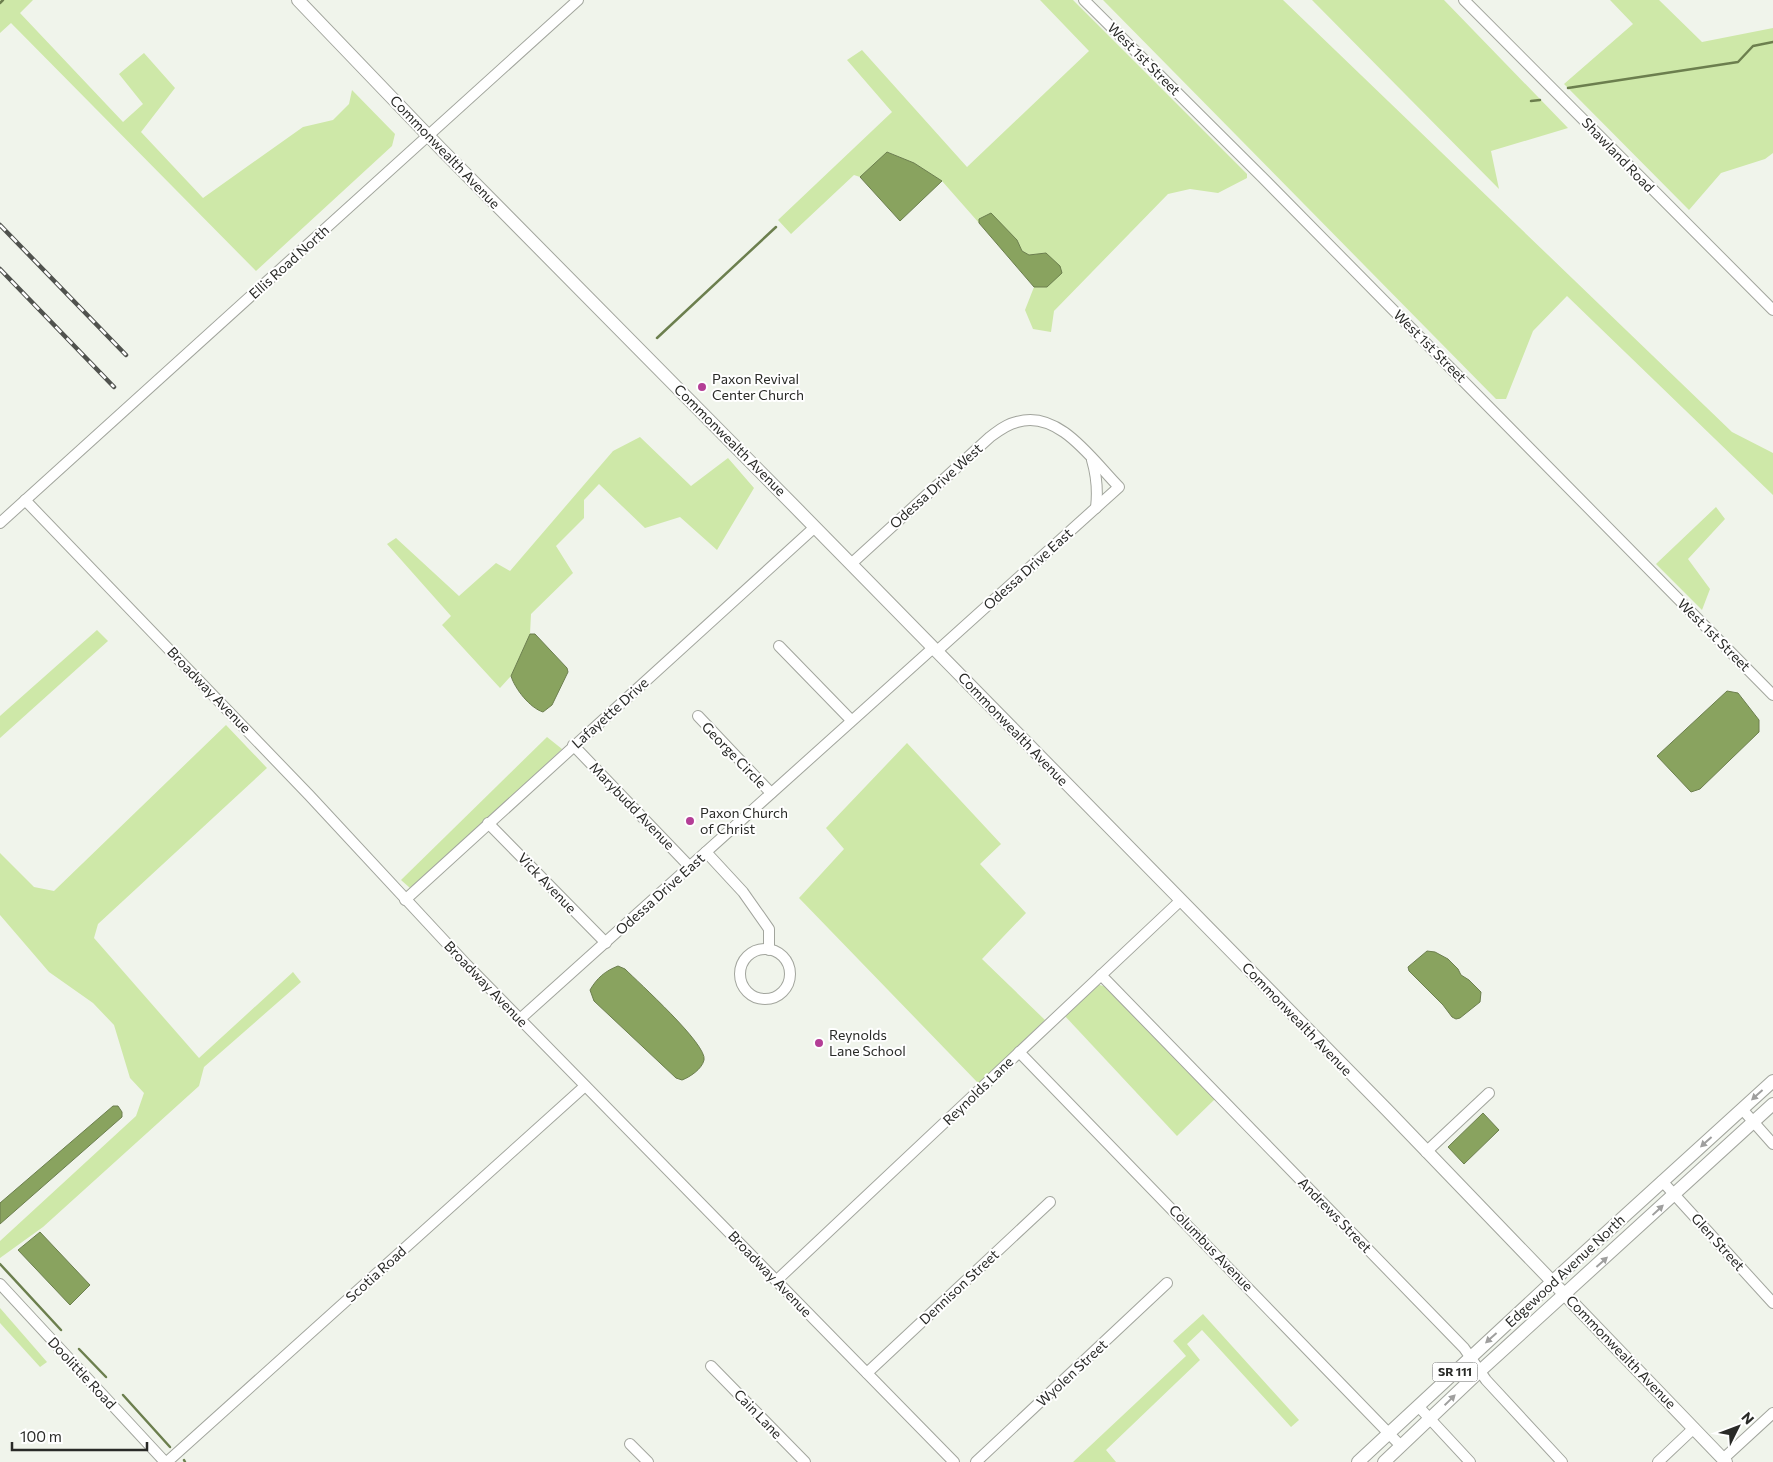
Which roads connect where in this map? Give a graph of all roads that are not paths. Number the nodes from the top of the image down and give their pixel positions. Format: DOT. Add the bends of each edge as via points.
graph roads {
  1 [pos="298,0"];
  2 [pos="578,0"];
  3 [pos="1084,0"];
  4 [pos="1464,0"];
  5 [pos="428,136"];
  6 [pos="1773,310"];
  7 [pos="1092,460"];
  8 [pos="25,500"];
  9 [pos="1096,508"];
  10 [pos="0,523"];
  11 [pos="815,527"];
  12 [pos="851,564"];
  13 [pos="779,646"];
  14 [pos="935,650"];
  15 [pos="1773,695"];
  16 [pos="698,716"];
  17 [pos="851,720"];
  18 [pos="573,746"];
  19 [pos="771,794"];
  20 [pos="488,823"];
  21 [pos="706,852"];
  22 [pos="690,867"];
  23 [pos="406,900"];
  24 [pos="1180,901"];
  25 [pos="606,943"];
  26 [pos="769,950"];
  27 [pos="1101,975"];
  28 [pos="520,1019"];
  29 [pos="1019,1052"];
  30 [pos="1773,1081"];
  31 [pos="585,1086"];
  32 [pos="1489,1093"];
  33 [pos="1773,1104"];
  34 [pos="1742,1109"];
  35 [pos="1754,1122"];
  36 [pos="1773,1144"];
  37 [pos="1426,1152"];
  38 [pos="1662,1181"];
  39 [pos="1674,1195"];
  40 [pos="1050,1202"];
  41 [pos="776,1280"];
  42 [pos="1552,1282"];
  43 [pos="1168,1283"];
  44 [pos="0,1284"];
  45 [pos="1565,1294"];
  46 [pos="1773,1303"];
  47 [pos="1470,1357"];
  48 [pos="711,1366"];
  49 [pos="1480,1371"];
  50 [pos="867,1373"];
  51 [pos="1418,1406"];
  52 [pos="1773,1413"];
  53 [pos="1430,1419"];
  54 [pos="1694,1428"];
  55 [pos="1389,1433"];
  56 [pos="630,1444"];
  57 [pos="1402,1446"];
  58 [pos="1724,1460"];
  59 [pos="166,1462"];
  60 [pos="648,1462"];
  61 [pos="805,1462"];
  62 [pos="954,1462"];
  63 [pos="976,1462"];
  64 [pos="1358,1462"];
  65 [pos="1384,1462"];
  66 [pos="1470,1462"];
  67 [pos="1562,1462"];
  68 [pos="1658,1462"];
  1 -- 5 [label="main road, Commonwealth Avenue"];
  2 -- 5 [label="street, Ellis Road North"];
  3 -- 15 [label="street, West 1st Street"];
  4 -- 6 [label="street, Shawland Road"];
  5 -- 8 [label="street, Ellis Road North"];
  5 -- 11 [label="main road, Commonwealth Avenue"];
  7 -- 9 [label="street" via="1097,479"];
  7 -- 9 [label="street, Odessa Drive East" via="1119,487"];
  7 -- 12 [label="street, Odessa Drive West" via="1070,435 1053,424 1027,419 1004,427"];
  8 -- 10 [label="street, Ellis Road North"];
  8 -- 23 [label="street, Broadway Avenue"];
  9 -- 14 [label="street, Odessa Drive East"];
  11 -- 12 [label="main road, Commonwealth Avenue"];
  11 -- 18 [label="street, Lafayette Drive"];
  12 -- 14 [label="main road, Commonwealth Avenue"];
  13 -- 17 [label="street"];
  14 -- 17 [label="street, Odessa Drive East"];
  14 -- 24 [label="main road, Commonwealth Avenue"];
  16 -- 19 [label="street, George Circle"];
  17 -- 19 [label="street, Odessa Drive East"];
  18 -- 20 [label="street, Lafayette Drive"];
  18 -- 22 [label="street, Marybudd Avenue"];
  19 -- 21 [label="street, Odessa Drive East"];
  20 -- 23 [label="street, Lafayette Drive"];
  20 -- 25 [label="street, Vick Avenue"];
  21 -- 22 [label="street, Odessa Drive East"];
  21 -- 26 [label="street" via="744,892 768,929"];
  22 -- 25 [label="street, Odessa Drive East"];
  23 -- 28 [label="street, Broadway Avenue"];
  24 -- 27 [label="street, Reynolds Lane"];
  24 -- 37 [label="main road, Commonwealth Avenue"];
  25 -- 28 [label="street, Odessa Drive East"];
  26 -- 26 [label="street" via="752,953 740,972 743,988 756,998 772,998 780,994 789,980 787,963 782,956"];
  27 -- 29 [label="street, Reynolds Lane"];
  27 -- 47 [label="street, Andrews Street" via="1460,1343"];
  28 -- 31 [label="street, Broadway Avenue"];
  29 -- 41 [label="street, Reynolds Lane"];
  29 -- 55 [label="street, Columbus Avenue"];
  30 -- 34 [label="main road, Edgewood Avenue North / SR 111, one-way"];
  31 -- 41 [label="street, Broadway Avenue"];
  31 -- 59 [label="street, Scotia Road"];
  32 -- 37 [label="street"];
  33 -- 35 [label="main road, Edgewood Avenue North / SR 111"];
  34 -- 35 [label="street"];
  34 -- 38 [label="main road, Edgewood Avenue North / SR 111, one-way"];
  35 -- 36 [label="street"];
  35 -- 39 [label="main road, Edgewood Avenue North / SR 111"];
  37 -- 42 [label="main road, Commonwealth Avenue"];
  38 -- 39 [label="street, Glen Street"];
  38 -- 42 [label="main road, Edgewood Avenue North / SR 111"];
  45 -- 39 [label="main road, Edgewood Avenue North / SR 111, one-way"];
  39 -- 46 [label="street, Glen Street"];
  40 -- 50 [label="street, Dennison Street"];
  41 -- 50 [label="street, Broadway Avenue"];
  42 -- 45 [label="main road, Commonwealth Avenue"];
  42 -- 47 [label="main road, Edgewood Avenue North / SR 111, one-way"];
  43 -- 63 [label="street, Wyolen Street"];
  44 -- 59 [label="street, Doolittle Road"];
  45 -- 49 [label="main road, Edgewood Avenue North / SR 111"];
  45 -- 54 [label="main road, Commonwealth Avenue"];
  47 -- 49 [label="street, Andrews Street"];
  47 -- 51 [label="main road, Edgewood Avenue North / SR 111"];
  48 -- 61 [label="street, Cain Lane"];
  53 -- 49 [label="main road, Edgewood Avenue North / SR 111, one-way"];
  49 -- 67 [label="street, Andrews Street"];
  50 -- 62 [label="street, Broadway Avenue"];
  51 -- 53 [label="street"];
  51 -- 55 [label="main road, Edgewood Avenue North / SR 111"];
  52 -- 58 [label="street"];
  53 -- 57 [label="main road, Edgewood Avenue North / SR 111"];
  53 -- 66 [label="street"];
  54 -- 58 [label="main road, Commonwealth Avenue"];
  54 -- 68 [label="street"];
  55 -- 57 [label="street, Columbus Avenue"];
  55 -- 64 [label="main road, Edgewood Avenue North / SR 111"];
  56 -- 60 [label="street"];
  57 -- 65 [label="main road, Edgewood Avenue North / SR 111"];
}
